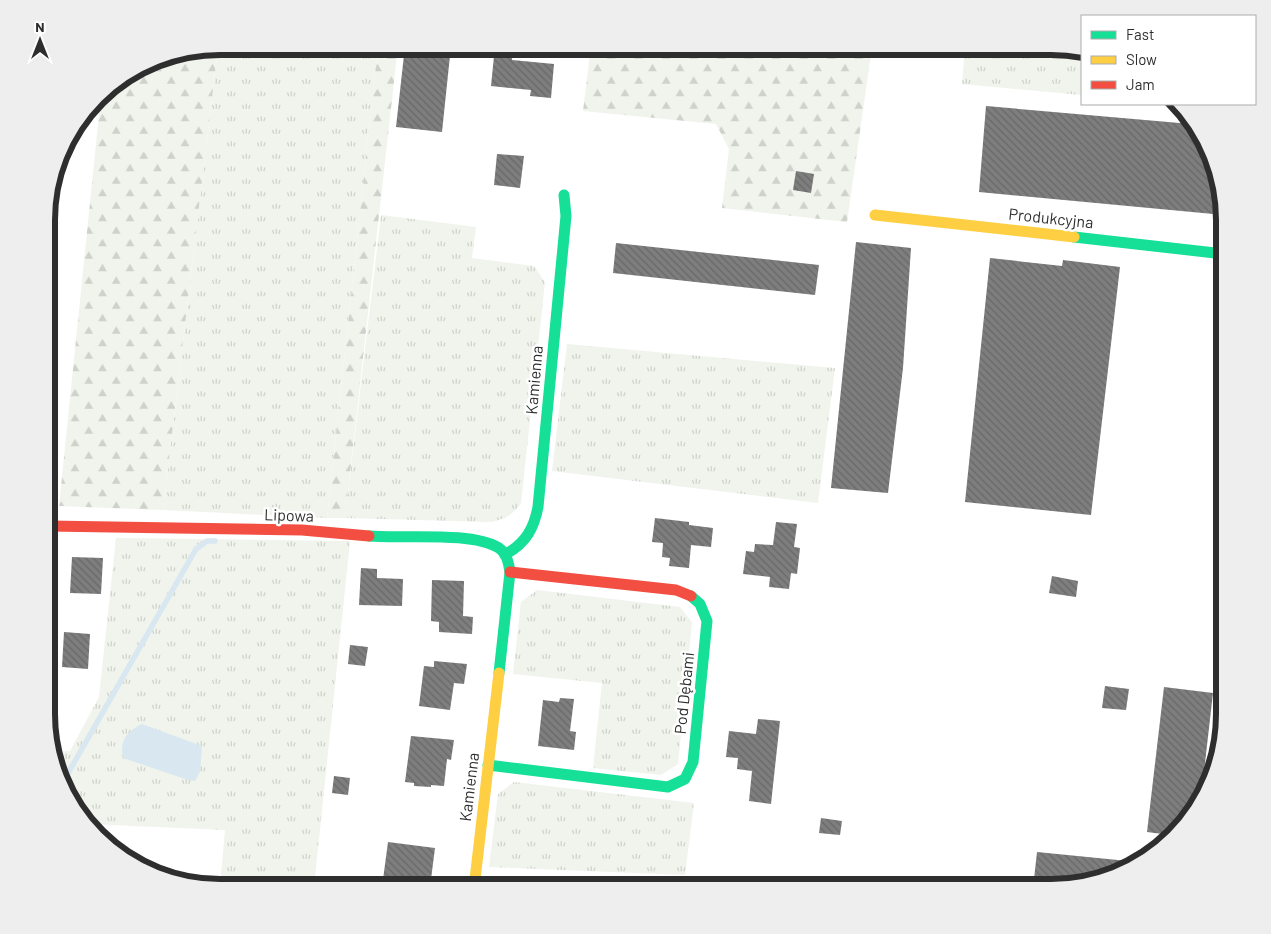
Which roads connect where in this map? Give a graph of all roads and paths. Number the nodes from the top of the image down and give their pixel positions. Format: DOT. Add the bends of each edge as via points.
graph roads {
  1 [pos="564,195"];
  2 [pos="875,215"];
  3 [pos="1216,253"];
  4 [pos="55,526"];
  5 [pos="506,554"];
  6 [pos="510,572"];
  7 [pos="488,766"];
  8 [pos="475,879"];
  1 -- 5 [label="street, Kamienna" via="565,234 535,525 518,548"];
  2 -- 3 [label="street, Produkcyjna"];
  4 -- 5 [label="street, Lipowa" via="302,530 478,539 494,544"];
  5 -- 6 [label="street"];
  6 -- 7 [label="street, Kamienna"];
  6 -- 7 [label="street, Pod Dębami" via="676,590 693,596 701,603 707,621 693,762 689,777 668,787"];
  7 -- 8 [label="street, Kamienna"];
}
